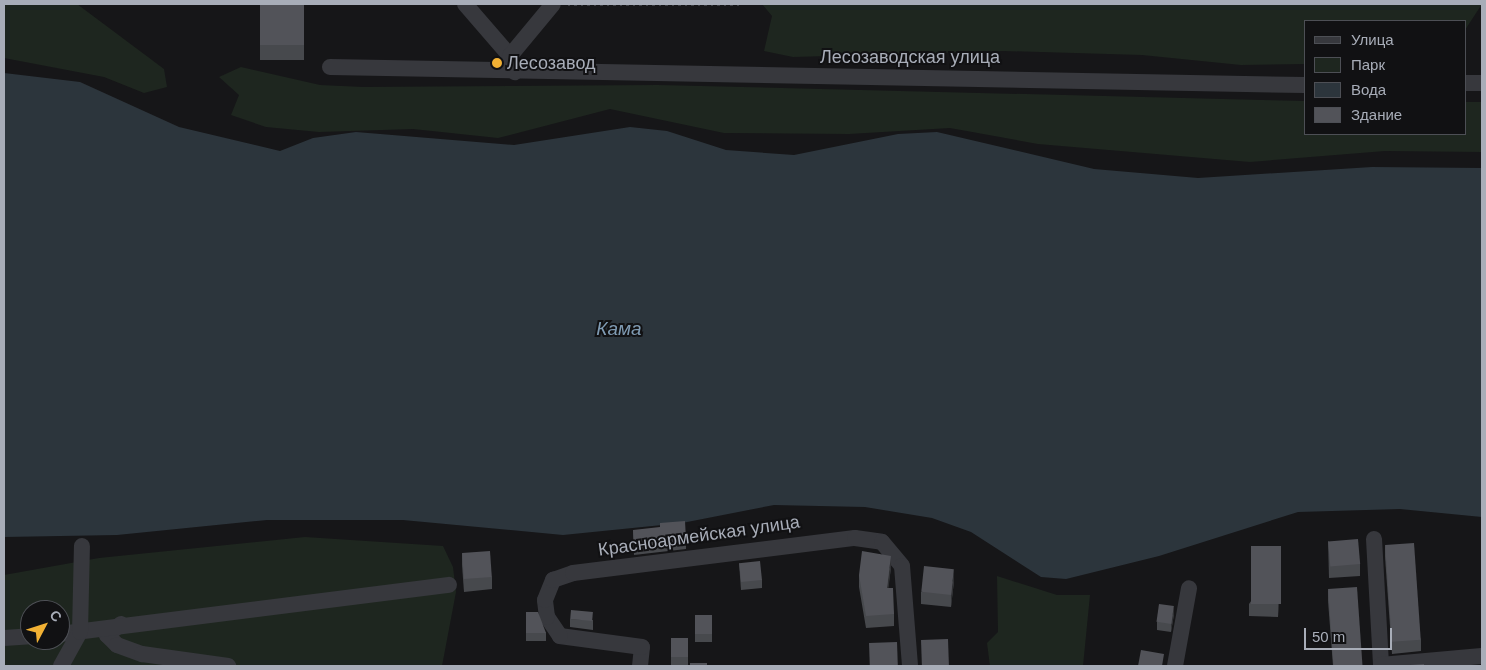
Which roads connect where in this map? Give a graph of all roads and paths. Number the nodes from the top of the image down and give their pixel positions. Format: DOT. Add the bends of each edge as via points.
graph roads {
  1 [pos="465,4"];
  2 [pos="553,5"];
  3 [pos="743,6"];
  4 [pos="510,56"];
  5 [pos="330,67"];
  6 [pos="515,72"];
  7 [pos="1466,83"];
  8 [pos="1482,83"];
  9 [pos="1304,85"];
  10 [pos="1374,539"];
  11 [pos="82,546"];
  12 [pos="449,585"];
  13 [pos="1189,588"];
  14 [pos="123,623"];
  15 [pos="80,632"];
  16 [pos="70,633"];
  17 [pos="20,637"];
  18 [pos="4,638"];
  19 [pos="1482,656"];
  20 [pos="61,666"];
  21 [pos="228,666"];
  22 [pos="640,666"];
  23 [pos="910,666"];
  24 [pos="1175,666"];
  25 [pos="1381,666"];
  1 -- 4 [label="street"];
  2 -- 3 [label="path"];
  2 -- 4 [label="street"];
  4 -- 6 [label="street"];
  5 -- 6 [label="street, Лесозаводская улица"];
  6 -- 9 [label="street, Лесозаводская улица"];
  7 -- 8 [label="street"];
  10 -- 25 [label="street"];
  11 -- 15 [label="street"];
  12 -- 14 [label="street"];
  13 -- 24 [label="street"];
  14 -- 15 [label="street"];
  14 -- 21 [label="street" via="107,635 117,645 142,654"];
  15 -- 16 [label="street"];
  15 -- 20 [label="street"];
  17 -- 18 [label="street"];
  19 -- 25 [label="street"];
  22 -- 23 [label="street, Красноармейская улица" via="642,648 560,636 547,617 545,600 553,580 572,573 855,538 882,542 902,566"];
}
